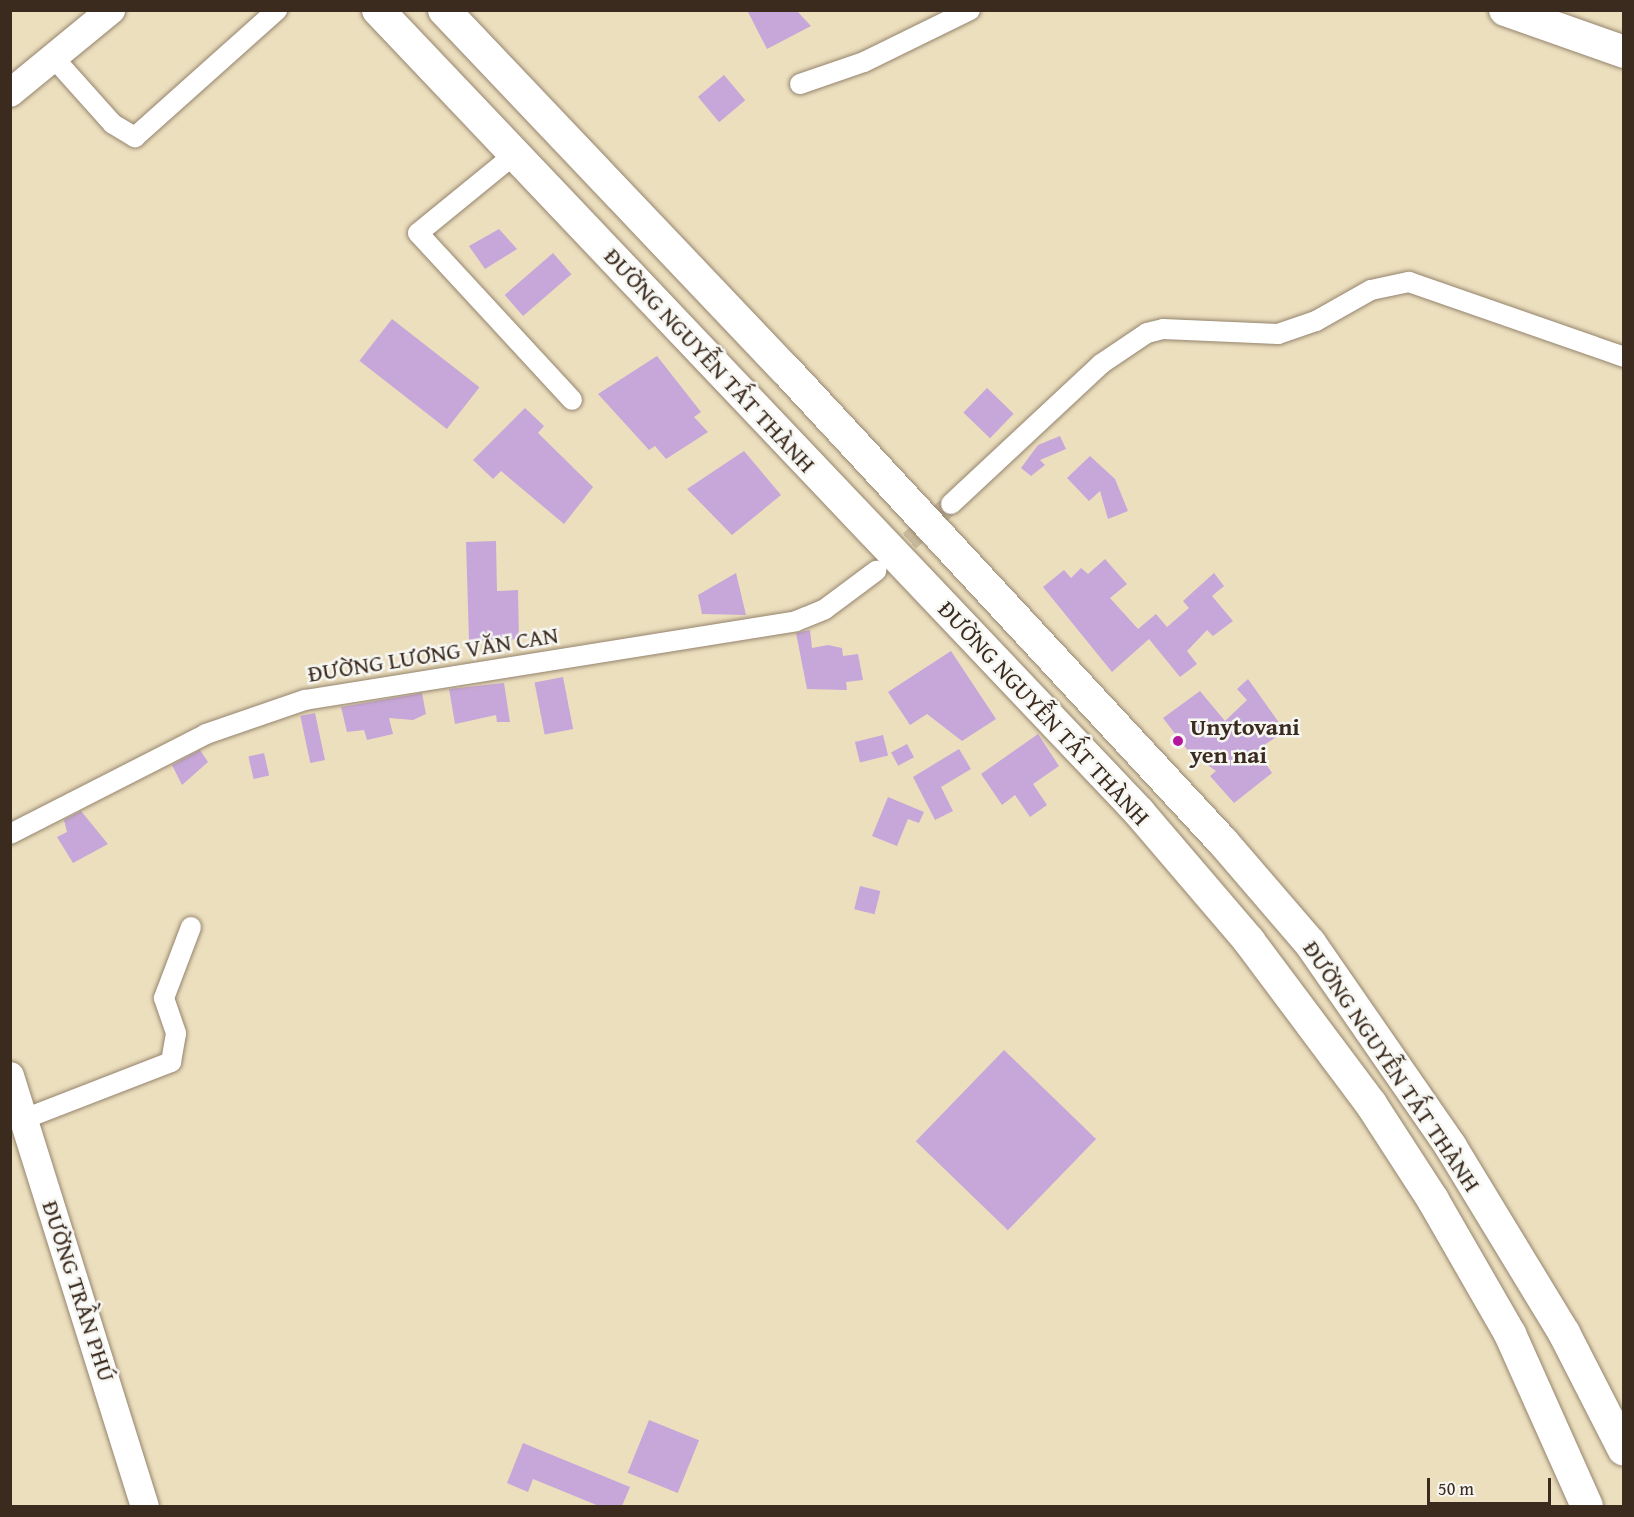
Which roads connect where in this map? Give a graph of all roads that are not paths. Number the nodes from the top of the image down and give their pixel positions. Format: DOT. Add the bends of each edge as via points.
graph roads {
  1 [pos="111,10"];
  2 [pos="277,10"];
  3 [pos="378,10"];
  4 [pos="444,10"];
  5 [pos="970,10"];
  6 [pos="1505,10"];
  7 [pos="1623,52"];
  8 [pos="53,57"];
  9 [pos="800,84"];
  10 [pos="10,93"];
  11 [pos="515,154"];
  12 [pos="1623,357"];
  13 [pos="786,370"];
  14 [pos="572,400"];
  15 [pos="753,405"];
  16 [pos="951,504"];
  17 [pos="876,571"];
  18 [pos="1170,785"];
  19 [pos="1139,812"];
  20 [pos="10,834"];
  21 [pos="191,927"];
  22 [pos="10,1076"];
  23 [pos="24,1119"];
  24 [pos="1623,1450"];
  25 [pos="145,1506"];
  26 [pos="1587,1506"];
  1 -- 8 [label="street"];
  2 -- 8 [label="street" via="135,137 112,124"];
  3 -- 11 [label="main road, ĐƯỜNG NGUYỄN TẤT THÀNH"];
  4 -- 13 [label="main road, ĐƯỜNG NGUYỄN TẤT THÀNH"];
  5 -- 9 [label="street" via="864,62"];
  6 -- 7 [label="main road"];
  8 -- 10 [label="street"];
  11 -- 14 [label="street" via="418,232"];
  11 -- 15 [label="main road, ĐƯỜNG NGUYỄN TẤT THÀNH"];
  12 -- 16 [label="street" via="1409,282 1371,290 1316,321 1278,334 1154,331 1101,364"];
  13 -- 15 [label="main road"];
  13 -- 18 [label="main road, ĐƯỜNG NGUYỄN TẤT THÀNH"];
  15 -- 19 [label="main road, ĐƯỜNG NGUYỄN TẤT THÀNH"];
  17 -- 20 [label="street, ĐƯỜNG LƯƠNG VĂN CAN" via="825,609 796,621 305,700 206,734"];
  18 -- 19 [label="main road"];
  18 -- 24 [label="main road, ĐƯỜNG NGUYỄN TẤT THÀNH" via="1310,942 1396,1064 1564,1333"];
  19 -- 26 [label="main road, ĐƯỜNG NGUYỄN TẤT THÀNH" via="1311,1020 1427,1190 1510,1334"];
  21 -- 23 [label="street" via="164,999 176,1033 171,1062"];
  22 -- 23 [label="street, ĐƯỜNG TRẦN PHÚ"];
  23 -- 25 [label="street, ĐƯỜNG TRẦN PHÚ"];
}
